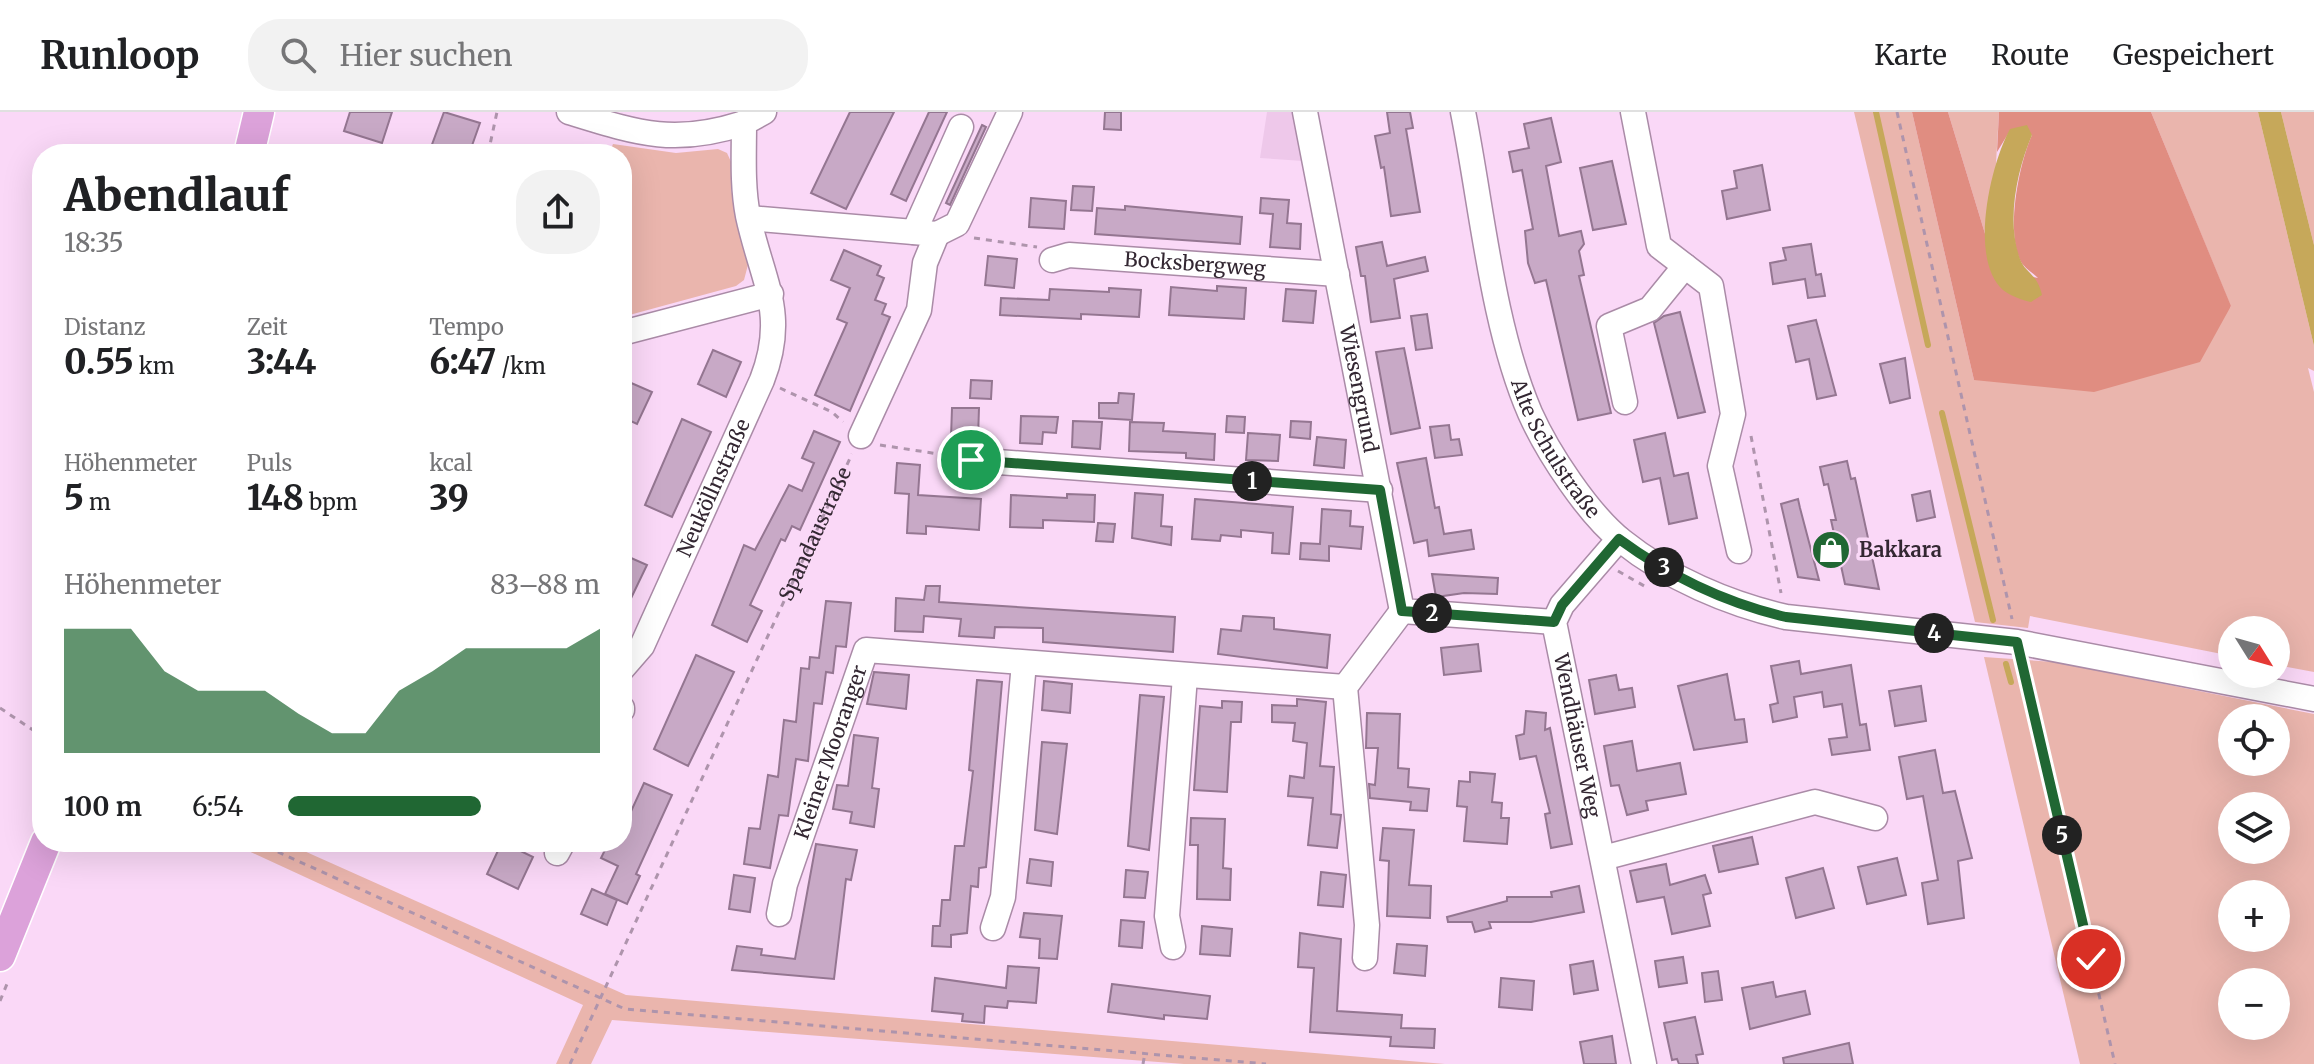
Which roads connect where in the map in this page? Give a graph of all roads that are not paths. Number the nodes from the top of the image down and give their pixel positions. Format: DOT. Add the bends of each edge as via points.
graph roads {
  1 [pos="259,112"];
  2 [pos="569,112"];
  3 [pos="1010,112"];
  4 [pos="1305,112"];
  5 [pos="1463,112"];
  6 [pos="1633,112"];
  7 [pos="754,117"];
  8 [pos="961,127"];
  9 [pos="251,144"];
  10 [pos="749,218"];
  11 [pos="925,233"];
  12 [pos="1052,260"];
  13 [pos="1685,266"];
  14 [pos="1337,274"];
  15 [pos="771,294"];
  16 [pos="632,330"];
  17 [pos="1625,402"];
  18 [pos="861,436"];
  19 [pos="955,466"];
  20 [pos="1380,490"];
  21 [pos="1619,539"];
  22 [pos="1739,551"];
  23 [pos="1402,611"];
  24 [pos="1554,622"];
  25 [pos="632,658"];
  26 [pos="1024,663"];
  27 [pos="1185,676"];
  28 [pos="1345,687"];
  29 [pos="2314,699"];
  30 [pos="1875,818"];
  31 [pos="42,852"];
  32 [pos="1603,858"];
  33 [pos="779,914"];
  34 [pos="993,928"];
  35 [pos="1173,947"];
  36 [pos="0,956"];
  37 [pos="1365,958"];
  38 [pos="1644,1064"];
  1 -- 9 [label="main road"];
  2 -- 7 [label="street" via="655,137 693,136"];
  3 -- 11 [label="street" via="957,224"];
  4 -- 14 [label="street, Wiesengrund"];
  5 -- 21 [label="street, Alte Schulstraße" via="1505,331 1530,413 1557,460"];
  6 -- 13 [label="street" via="1659,246"];
  7 -- 10 [label="street, Neuköllnstraße" via="743,188"];
  8 -- 11 [label="street"];
  10 -- 11 [label="street"];
  10 -- 15 [label="street, Neuköllnstraße"];
  11 -- 18 [label="street" via="919,310"];
  12 -- 14 [label="street, Bocksbergweg" via="1069,255"];
  13 -- 17 [label="street" via="1650,309 1609,326"];
  13 -- 22 [label="street" via="1711,286 1733,414 1720,466"];
  14 -- 20 [label="street, Wiesengrund"];
  15 -- 16 [label="street"];
  15 -- 25 [label="street, Neuköllnstraße" via="775,341 766,369 642,646"];
  19 -- 20 [label="street" via="971,460"];
  20 -- 23 [label="street, Wiesengrund"];
  21 -- 24 [label="street" via="1562,605"];
  21 -- 29 [label="street, Alte Schulstraße" via="1716,595 1786,617 2017,642"];
  23 -- 24 [label="street"];
  23 -- 28 [label="street"];
  24 -- 32 [label="street, Wendhäuser Weg"];
  26 -- 27 [label="street, Kleiner Mooranger"];
  26 -- 33 [label="street, Kleiner Mooranger" via="866,650"];
  26 -- 34 [label="street" via="1003,897"];
  27 -- 28 [label="street, Kleiner Mooranger"];
  27 -- 35 [label="street" via="1167,916"];
  28 -- 37 [label="street" via="1367,925"];
  30 -- 32 [label="street" via="1815,802"];
  31 -- 36 [label="main road"];
  32 -- 38 [label="street, Wendhäuser Weg"];
}
